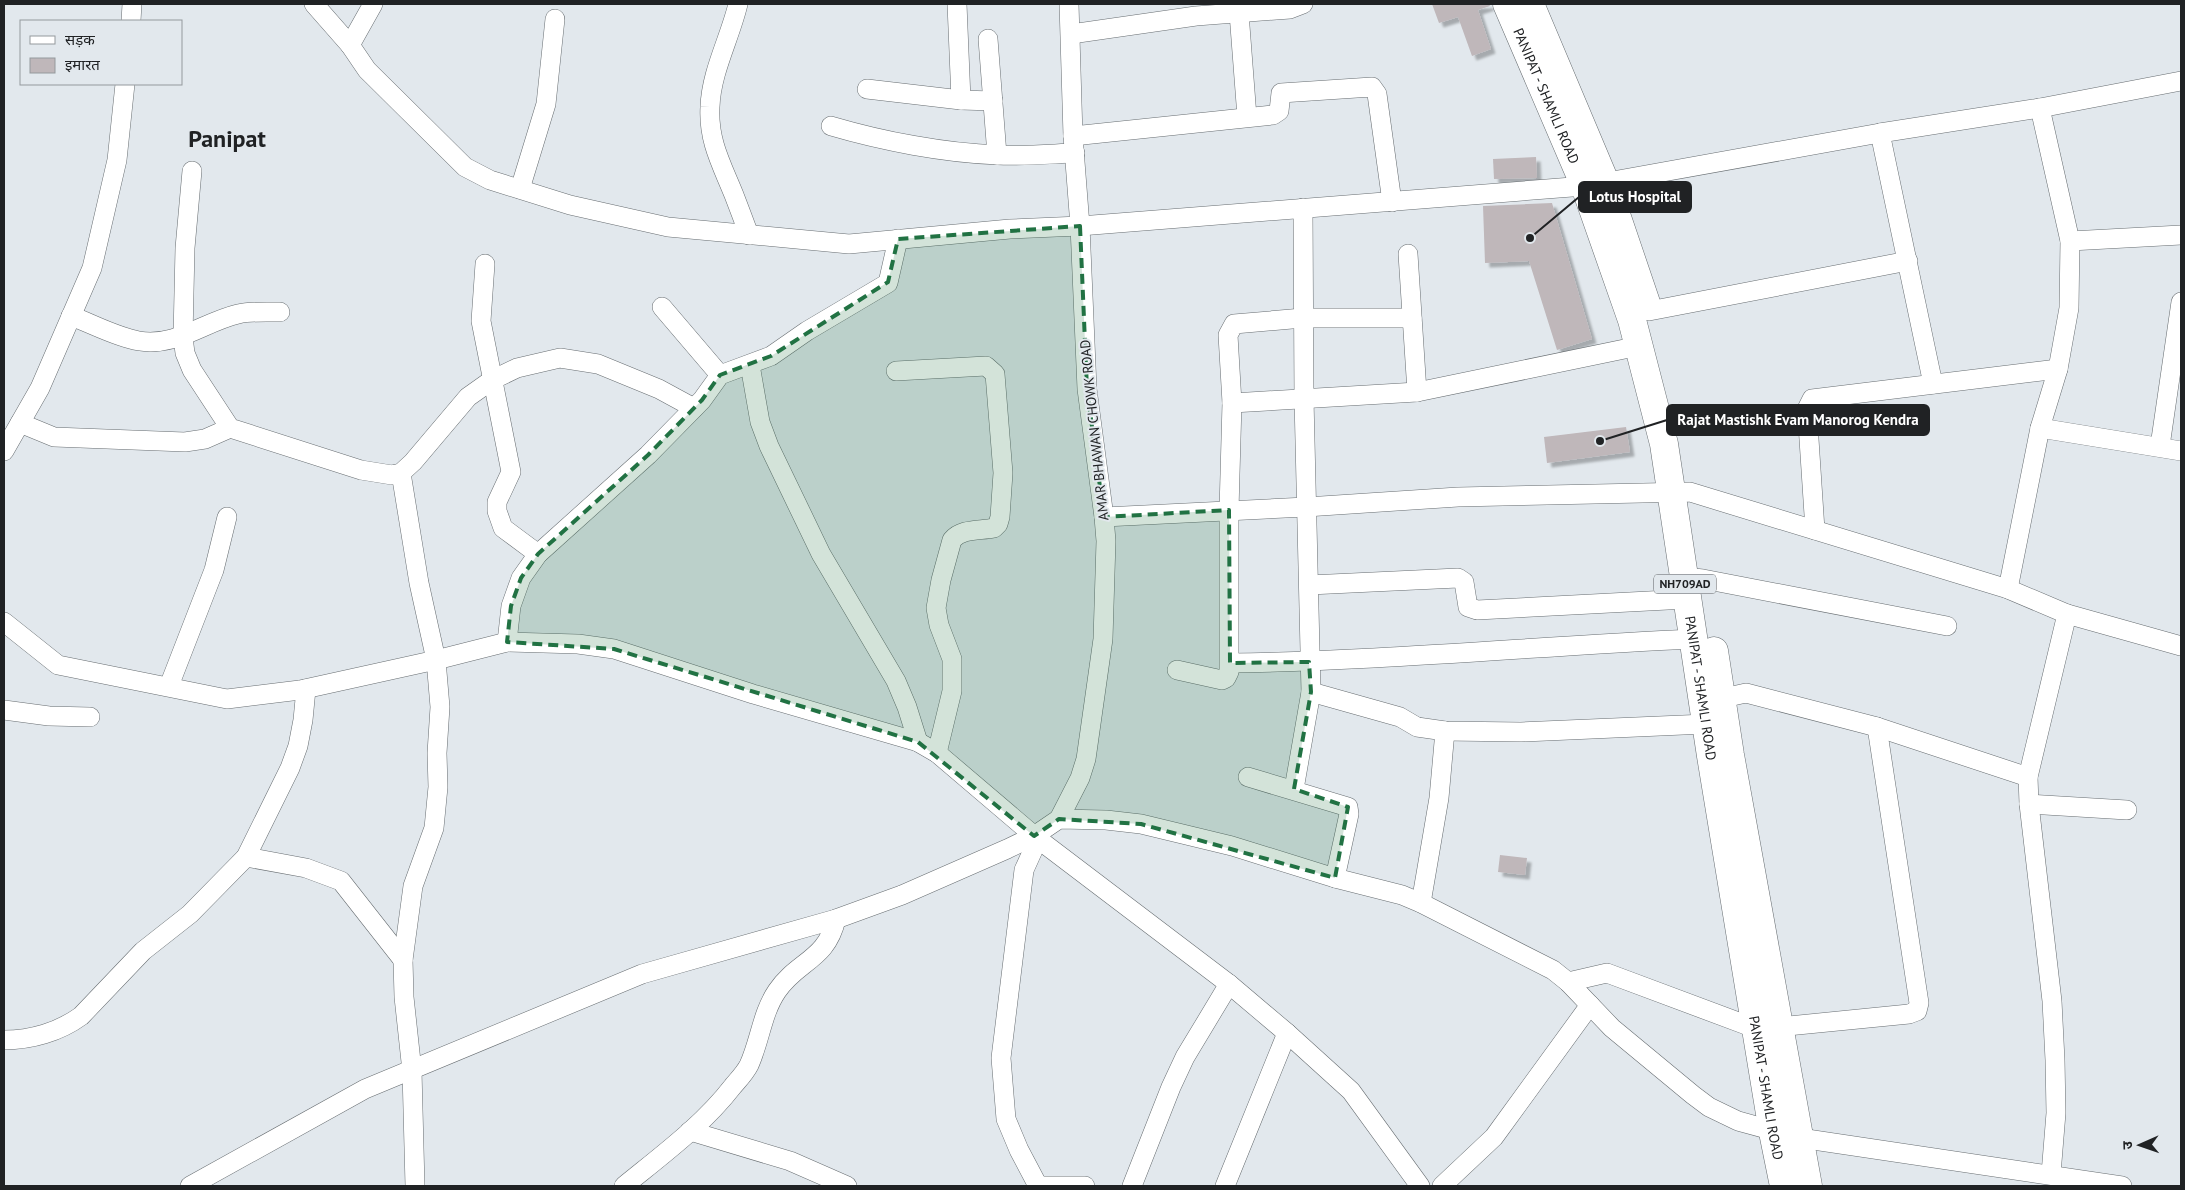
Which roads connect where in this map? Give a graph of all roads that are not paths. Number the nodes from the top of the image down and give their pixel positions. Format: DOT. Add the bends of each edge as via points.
graph roads {
  1 [pos="132,4"];
  2 [pos="314,4"];
  3 [pos="373,4"];
  4 [pos="738,4"];
  5 [pos="957,4"];
  6 [pos="1069,4"];
  7 [pos="1303,4"];
  8 [pos="1507,4"];
  9 [pos="1530,4"];
  10 [pos="1196,10"];
  11 [pos="1239,13"];
  12 [pos="555,19"];
  13 [pos="131,20"];
  14 [pos="1071,34"];
  15 [pos="988,40"];
  16 [pos="350,45"];
  17 [pos="2181,80"];
  18 [pos="125,85"];
  19 [pos="867,89"];
  20 [pos="961,100"];
  21 [pos="993,100"];
  22 [pos="2040,108"];
  23 [pos="1247,117"];
  24 [pos="831,126"];
  25 [pos="1880,133"];
  26 [pos="1074,145"];
  27 [pos="997,155"];
  28 [pos="192,170"];
  29 [pos="1595,184"];
  30 [pos="520,189"];
  31 [pos="1392,202"];
  32 [pos="1303,208"];
  33 [pos="1080,226"];
  34 [pos="749,235"];
  35 [pos="2181,235"];
  36 [pos="898,239"];
  37 [pos="2070,241"];
  38 [pos="1408,254"];
  39 [pos="1908,261"];
  40 [pos="485,264"];
  41 [pos="2181,302"];
  42 [pos="662,307"];
  43 [pos="280,312"];
  44 [pos="1649,312"];
  45 [pos="71,316"];
  46 [pos="1303,318"];
  47 [pos="1412,318"];
  48 [pos="183,337"];
  49 [pos="1639,346"];
  50 [pos="750,365"];
  51 [pos="2058,369"];
  52 [pos="896,371"];
  53 [pos="720,375"];
  54 [pos="492,380"];
  55 [pos="1933,384"];
  56 [pos="1417,392"];
  57 [pos="1304,398"];
  58 [pos="1232,403"];
  59 [pos="694,408"];
  60 [pos="20,423"];
  61 [pos="230,428"];
  62 [pos="2040,428"];
  63 [pos="2160,446"];
  64 [pos="4,451"];
  65 [pos="2181,451"];
  66 [pos="401,472"];
  67 [pos="1680,492"];
  68 [pos="1306,507"];
  69 [pos="1229,510"];
  70 [pos="227,517"];
  71 [pos="1104,517"];
  72 [pos="1815,530"];
  73 [pos="538,554"];
  74 [pos="1309,585"];
  75 [pos="1691,585"];
  76 [pos="2008,589"];
  77 [pos="2067,614"];
  78 [pos="4,622"];
  79 [pos="1947,626"];
  80 [pos="1693,640"];
  81 [pos="507,642"];
  82 [pos="2181,646"];
  83 [pos="436,660"];
  84 [pos="1309,662"];
  85 [pos="1230,663"];
  86 [pos="1177,670"];
  87 [pos="169,686"];
  88 [pos="306,689"];
  89 [pos="1311,692"];
  90 [pos="1710,708"];
  91 [pos="4,710"];
  92 [pos="90,718"];
  93 [pos="1877,727"];
  94 [pos="1445,731"];
  95 [pos="918,742"];
  96 [pos="936,753"];
  97 [pos="1248,777"];
  98 [pos="2028,777"];
  99 [pos="1294,789"];
  100 [pos="2029,804"];
  101 [pos="2127,810"];
  102 [pos="1059,819"];
  103 [pos="1036,837"];
  104 [pos="246,857"];
  105 [pos="1335,878"];
  106 [pos="1421,903"];
  107 [pos="836,919"];
  108 [pos="403,960"];
  109 [pos="1568,982"];
  110 [pos="1229,984"];
  111 [pos="1590,1005"];
  112 [pos="1768,1027"];
  113 [pos="1287,1033"];
  114 [pos="4,1040"];
  115 [pos="412,1071"];
  116 [pos="690,1131"];
  117 [pos="1773,1132"];
  118 [pos="1800,1138"];
  119 [pos="2051,1174"];
  120 [pos="190,1186"];
  121 [pos="416,1186"];
  122 [pos="624,1186"];
  123 [pos="847,1186"];
  124 [pos="1038,1186"];
  125 [pos="1085,1186"];
  126 [pos="1132,1186"];
  127 [pos="1225,1186"];
  128 [pos="1420,1186"];
  129 [pos="1442,1186"];
  130 [pos="1784,1186"];
  131 [pos="1808,1186"];
  132 [pos="2122,1186"];
  1 -- 13 [label="street"];
  2 -- 16 [label="street"];
  3 -- 16 [label="street"];
  4 -- 34 [label="street" via="714,83 710,128 720,164"];
  5 -- 20 [label="street"];
  6 -- 14 [label="street, AMAR BHAWAN CHOWK ROAD"];
  7 -- 11 [label="street" via="1290,9"];
  8 -- 29 [label="highway, PANIPAT - SHAMLI ROAD / NH709AD"];
  9 -- 29 [label="highway, PANIPAT - SHAMLI ROAD / NH709AD"];
  10 -- 11 [label="street"];
  10 -- 14 [label="street"];
  11 -- 23 [label="street"];
  12 -- 30 [label="street" via="546,104"];
  14 -- 26 [label="street, AMAR BHAWAN CHOWK ROAD"];
  15 -- 21 [label="street"];
  16 -- 30 [label="street" via="367,70 465,166 490,180"];
  17 -- 22 [label="street"];
  18 -- 45 [label="street" via="117,160 92,268"];
  19 -- 20 [label="street"];
  20 -- 21 [label="street"];
  21 -- 27 [label="street"];
  22 -- 25 [label="street"];
  22 -- 37 [label="street"];
  23 -- 26 [label="street"];
  23 -- 31 [label="street" via="1276,114 1283,92 1372,87 1377,94"];
  24 -- 27 [label="street" via="869,137"];
  25 -- 29 [label="street"];
  25 -- 39 [label="street"];
  26 -- 27 [label="street"];
  26 -- 33 [label="street, AMAR BHAWAN CHOWK ROAD"];
  28 -- 48 [label="street" via="185,248"];
  29 -- 31 [label="street"];
  29 -- 44 [label="highway, PANIPAT - SHAMLI ROAD / NH709AD"];
  29 -- 49 [label="highway, PANIPAT - SHAMLI ROAD / NH709AD"];
  30 -- 34 [label="street" via="570,205 668,227"];
  31 -- 32 [label="street"];
  32 -- 33 [label="street"];
  32 -- 46 [label="street"];
  33 -- 36 [label="street"];
  33 -- 71 [label="street, AMAR BHAWAN CHOWK ROAD" via="1086,389"];
  34 -- 36 [label="street" via="849,244"];
  35 -- 37 [label="street"];
  36 -- 50 [label="street" via="888,283 771,356"];
  37 -- 51 [label="street" via="2069,308"];
  38 -- 47 [label="street"];
  39 -- 44 [label="street"];
  39 -- 55 [label="street"];
  40 -- 54 [label="street" via="481,321"];
  41 -- 63 [label="street"];
  42 -- 53 [label="street"];
  43 -- 48 [label="street" via="238,314"];
  44 -- 67 [label="highway, PANIPAT - SHAMLI ROAD / NH709AD" via="1682,440"];
  45 -- 48 [label="street" via="140,341"];
  45 -- 60 [label="street" via="40,388"];
  46 -- 47 [label="street"];
  46 -- 57 [label="street"];
  46 -- 58 [label="street" via="1234,324 1231,327 1228,335"];
  47 -- 56 [label="street"];
  48 -- 61 [label="street" via="192,370"];
  49 -- 56 [label="street"];
  49 -- 67 [label="highway, PANIPAT - SHAMLI ROAD / NH709AD"];
  50 -- 53 [label="street"];
  50 -- 95 [label="street" via="758,414 769,446 820,554 896,681"];
  51 -- 55 [label="street"];
  51 -- 62 [label="street"];
  52 -- 96 [label="street" via="986,366 995,374 1003,472 1000,517 994,528 961,532 952,540 941,580 936,616 952,659 952,691"];
  53 -- 59 [label="street"];
  54 -- 59 [label="street" via="517,368 560,358 598,364"];
  54 -- 66 [label="street" via="468,397"];
  54 -- 73 [label="street" via="511,472 497,502 499,519 503,528"];
  55 -- 72 [label="street" via="1810,401 1807,409"];
  56 -- 57 [label="street"];
  57 -- 58 [label="street"];
  57 -- 68 [label="street"];
  58 -- 69 [label="street"];
  59 -- 73 [label="street" via="648,455"];
  60 -- 61 [label="street" via="54,437 185,442 205,439"];
  60 -- 64 [label="street"];
  61 -- 66 [label="street" via="361,470 382,474"];
  62 -- 63 [label="street"];
  62 -- 76 [label="street"];
  63 -- 65 [label="street"];
  66 -- 83 [label="street" via="419,583"];
  67 -- 68 [label="street" via="1458,497"];
  67 -- 72 [label="street"];
  67 -- 75 [label="highway, PANIPAT - SHAMLI ROAD / NH709AD"];
  68 -- 69 [label="street"];
  68 -- 74 [label="street"];
  69 -- 71 [label="street"];
  69 -- 85 [label="street"];
  70 -- 87 [label="street" via="214,570"];
  71 -- 102 [label="street, AMAR BHAWAN CHOWK ROAD" via="1106,584 1103,639 1088,747 1080,778"];
  72 -- 76 [label="street"];
  73 -- 81 [label="street" via="521,578 511,606"];
  74 -- 75 [label="street" via="1458,578 1464,582 1468,607 1477,610"];
  74 -- 84 [label="street"];
  75 -- 79 [label="street"];
  75 -- 80 [label="highway, PANIPAT - SHAMLI ROAD / NH709AD"];
  75 -- 90 [label="highway, PANIPAT - SHAMLI ROAD / NH709AD"];
  76 -- 77 [label="street"];
  77 -- 82 [label="street"];
  77 -- 98 [label="street"];
  78 -- 87 [label="street" via="58,665"];
  80 -- 84 [label="street" via="1576,644"];
  80 -- 90 [label="highway, PANIPAT - SHAMLI ROAD / NH709AD"];
  81 -- 83 [label="street"];
  81 -- 95 [label="street" via="578,644 614,649"];
  83 -- 88 [label="street"];
  83 -- 108 [label="street" via="440,707 434,828 413,886"];
  84 -- 85 [label="street"];
  84 -- 89 [label="street"];
  85 -- 86 [label="street" via="1229,675 1222,680"];
  87 -- 88 [label="street" via="227,699"];
  88 -- 104 [label="street" via="298,746"];
  89 -- 94 [label="street" via="1400,718 1417,727"];
  89 -- 99 [label="street"];
  90 -- 93 [label="street" via="1746,693"];
  90 -- 94 [label="street" via="1521,732"];
  90 -- 112 [label="highway, PANIPAT - SHAMLI ROAD / NH709AD"];
  91 -- 92 [label="street"];
  93 -- 98 [label="street"];
  93 -- 112 [label="street" via="1919,1007 1915,1013 1909,1014"];
  94 -- 106 [label="street" via="1439,798"];
  95 -- 96 [label="street"];
  96 -- 103 [label="street"];
  97 -- 99 [label="street"];
  98 -- 100 [label="street"];
  99 -- 105 [label="street" via="1348,807"];
  100 -- 101 [label="street"];
  100 -- 119 [label="street" via="2052,1001 2056,1113"];
  102 -- 103 [label="street"];
  102 -- 105 [label="street" via="1141,824 1232,846"];
  103 -- 107 [label="street" via="902,895"];
  103 -- 110 [label="street"];
  103 -- 124 [label="street" via="1024,870 1001,1058 1006,1119"];
  104 -- 108 [label="street" via="306,868 341,881"];
  104 -- 114 [label="street" via="190,914 143,951 71,1024 20,1040"];
  105 -- 106 [label="street"];
  106 -- 109 [label="street" via="1537,961"];
  107 -- 115 [label="street" via="642,974"];
  107 -- 116 [label="street" via="828,942 778,990 771,1001 748,1067 712,1112"];
  108 -- 115 [label="street"];
  109 -- 111 [label="street"];
  109 -- 112 [label="street" via="1607,972"];
  110 -- 113 [label="street"];
  110 -- 126 [label="street" via="1181,1064"];
  111 -- 117 [label="street" via="1612,1028 1692,1095 1738,1121"];
  111 -- 129 [label="street" via="1494,1137"];
  112 -- 117 [label="highway, PANIPAT - SHAMLI ROAD / NH709AD"];
  112 -- 118 [label="highway, PANIPAT - SHAMLI ROAD / NH709AD"];
  113 -- 127 [label="street"];
  113 -- 128 [label="street" via="1352,1091"];
  115 -- 120 [label="street" via="365,1089"];
  115 -- 121 [label="street"];
  116 -- 122 [label="street"];
  116 -- 123 [label="street" via="790,1161"];
  117 -- 118 [label="street"];
  117 -- 130 [label="highway, PANIPAT - SHAMLI ROAD / NH709AD"];
  118 -- 119 [label="street"];
  118 -- 131 [label="highway, PANIPAT - SHAMLI ROAD / NH709AD"];
  119 -- 132 [label="street"];
  124 -- 125 [label="street"];
}
